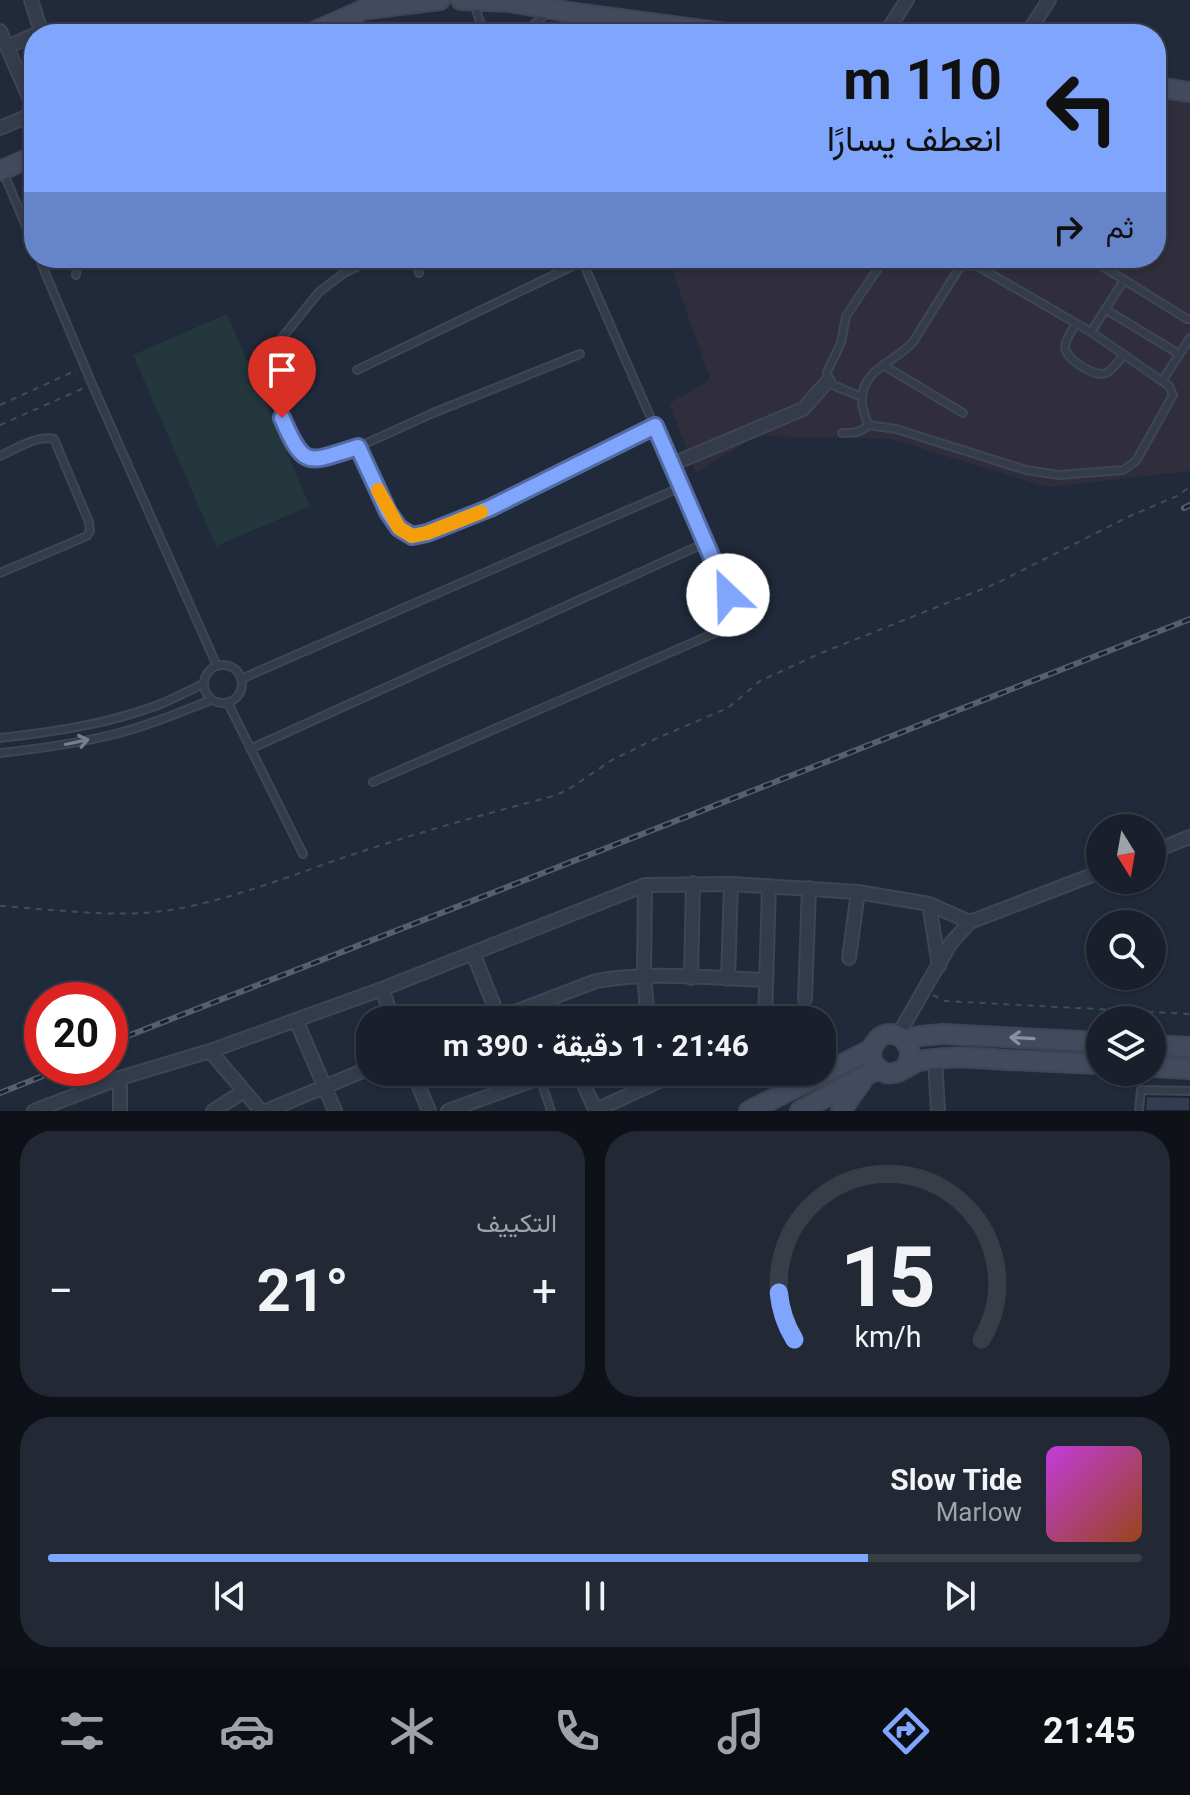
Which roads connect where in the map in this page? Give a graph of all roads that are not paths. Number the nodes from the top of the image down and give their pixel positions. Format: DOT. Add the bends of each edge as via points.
graph roads {
  1 [pos="31,0"];
  2 [pos="429,0"];
  3 [pos="440,0"];
  4 [pos="461,0"];
  5 [pos="907,0"];
  6 [pos="1049,0"];
  7 [pos="473,1"];
  8 [pos="508,1"];
  9 [pos="372,4"];
  10 [pos="551,10"];
  11 [pos="36,24"];
  12 [pos="342,24"];
  13 [pos="481,24"];
  14 [pos="532,24"];
  15 [pos="592,24"];
  16 [pos="891,24"];
  17 [pos="1033,24"];
  18 [pos="0,31"];
  19 [pos="24,40"];
  20 [pos="7,47"];
  21 [pos="24,86"];
  22 [pos="1166,88"];
  23 [pos="1190,92"];
  24 [pos="24,118"];
  25 [pos="0,128"];
  26 [pos="24,161"];
  27 [pos="1,171"];
  28 [pos="24,223"];
  29 [pos="43,268"];
  30 [pos="77,268"];
  31 [pos="354,268"];
  32 [pos="417,268"];
  33 [pos="564,268"];
  34 [pos="586,268"];
  35 [pos="878,268"];
  36 [pos="960,268"];
  37 [pos="980,268"];
  38 [pos="1105,268"];
  39 [pos="419,273"];
  40 [pos="76,275"];
  41 [pos="1124,280"];
  42 [pos="1105,309"];
  43 [pos="1190,319"];
  44 [pos="1076,323"];
  45 [pos="1091,332"];
  46 [pos="1190,338"];
  47 [pos="580,354"];
  48 [pos="1124,354"];
  49 [pos="1179,354"];
  50 [pos="883,365"];
  51 [pos="357,370"];
  52 [pos="828,381"];
  53 [pos="1162,381"];
  54 [pos="862,397"];
  55 [pos="963,413"];
  56 [pos="868,425"];
  57 [pos="655,426"];
  58 [pos="842,433"];
  59 [pos="358,447"];
  60 [pos="0,456"];
  61 [pos="675,463"];
  62 [pos="681,487"];
  63 [pos="705,543"];
  64 [pos="0,573"];
  65 [pos="217,666"];
  66 [pos="241,679"];
  67 [pos="203,684"];
  68 [pos="211,700"];
  69 [pos="228,703"];
  70 [pos="0,738"];
  71 [pos="250,749"];
  72 [pos="0,753"];
  73 [pos="373,782"];
  74 [pos="1190,837"];
  75 [pos="1166,846"];
  76 [pos="303,854"];
  77 [pos="1086,877"];
  78 [pos="693,883"];
  79 [pos="731,884"];
  80 [pos="645,885"];
  81 [pos="769,886"];
  82 [pos="809,888"];
  83 [pos="858,892"];
  84 [pos="929,904"];
  85 [pos="970,922"];
  86 [pos="473,953"];
  87 [pos="849,958"];
  88 [pos="939,966"];
  89 [pos="644,976"];
  90 [pos="691,978"];
  91 [pos="728,979"];
  92 [pos="766,980"];
  93 [pos="382,989"];
  94 [pos="805,999"];
  95 [pos="388,1006"];
  96 [pos="491,1006"];
  97 [pos="538,1006"];
  98 [pos="647,1006"];
  99 [pos="765,1006"];
  100 [pos="296,1020"];
  101 [pos="901,1038"];
  102 [pos="1086,1041"];
  103 [pos="1166,1046"];
  104 [pos="1190,1047"];
  105 [pos="210,1051"];
  106 [pos="935,1059"];
  107 [pos="1086,1063"];
  108 [pos="872,1064"];
  109 [pos="907,1065"];
  110 [pos="1166,1068"];
  111 [pos="1190,1069"];
  112 [pos="356,1074"];
  113 [pos="128,1076"];
  114 [pos="99,1086"];
  115 [pos="120,1086"];
  116 [pos="419,1086"];
  117 [pos="515,1086"];
  118 [pos="542,1086"];
  119 [pos="584,1086"];
  120 [pos="649,1086"];
  121 [pos="780,1086"];
  122 [pos="323,1087"];
  123 [pos="244,1091"];
  124 [pos="1190,1091"];
  125 [pos="784,1093"];
  126 [pos="468,1108"];
  127 [pos="34,1111"];
  128 [pos="120,1111"];
  129 [pos="213,1111"];
  130 [pos="263,1111"];
  131 [pos="335,1111"];
  132 [pos="429,1111"];
  133 [pos="448,1111"];
  134 [pos="551,1111"];
  135 [pos="596,1111"];
  136 [pos="749,1111"];
  137 [pos="800,1111"];
  138 [pos="841,1111"];
  139 [pos="938,1111"];
  140 [pos="1139,1111"];
  1 -- 11 [label="street"];
  2 -- 3 [label="main road"];
  2 -- 9 [label="main road"];
  4 -- 7 [label="main road"];
  5 -- 16 [label="street"];
  6 -- 17 [label="street"];
  7 -- 8 [label="main road"];
  7 -- 13 [label="lane"];
  8 -- 10 [label="main road"];
  9 -- 12 [label="main road"];
  10 -- 14 [label="lane"];
  10 -- 15 [label="main road"];
  18 -- 20 [label="street"];
  19 -- 20 [label="street"];
  20 -- 21 [label="street"];
  22 -- 23 [label="main road"];
  24 -- 25 [label="street"];
  26 -- 27 [label="main road"];
  27 -- 28 [label="lane"];
  29 -- 65 [label="lane"];
  30 -- 40 [label="lane"];
  31 -- 59 [label="lane" via="319,292 262,367 294,446 305,458"];
  32 -- 39 [label="lane"];
  33 -- 51 [label="lane"];
  34 -- 57 [label="lane"];
  35 -- 52 [label="lane" via="846,316"];
  36 -- 50 [label="lane" via="913,342"];
  37 -- 44 [label="lane"];
  38 -- 41 [label="lane"];
  41 -- 42 [label="lane"];
  41 -- 43 [label="lane"];
  42 -- 45 [label="lane"];
  42 -- 49 [label="lane"];
  44 -- 45 [label="lane"];
  44 -- 48 [label="lane" via="1065,346 1069,357 1095,374 1104,375"];
  45 -- 48 [label="lane"];
  46 -- 49 [label="lane"];
  47 -- 59 [label="lane"];
  48 -- 53 [label="lane"];
  49 -- 53 [label="lane"];
  50 -- 54 [label="lane"];
  50 -- 55 [label="lane"];
  52 -- 54 [label="lane"];
  52 -- 61 [label="street" via="803,409"];
  53 -- 56 [label="lane" via="1171,390 1171,400 1136,461 1123,470 1045,474"];
  54 -- 56 [label="lane"];
  56 -- 58 [label="lane" via="856,433"];
  57 -- 59 [label="lane" via="490,508 412,536 388,512"];
  57 -- 62 [label="lane"];
  60 -- 64 [label="lane" via="36,440 54,439 90,531"];
  62 -- 63 [label="lane"];
  62 -- 66 [label="lane"];
  63 -- 71 [label="lane"];
  63 -- 73 [label="lane" via="740,622"];
  65 -- 66 [label="lane" via="234,669"];
  65 -- 67 [label="lane"];
  66 -- 69 [label="lane" via="241,691"];
  67 -- 68 [label="lane"];
  67 -- 70 [label="lane" via="106,720"];
  68 -- 69 [label="lane"];
  72 -- 68 [label="lane, one-way" via="113,734"];
  69 -- 71 [label="lane"];
  71 -- 76 [label="lane"];
  74 -- 75 [label="street"];
  77 -- 85 [label="street"];
  78 -- 79 [label="street"];
  78 -- 80 [label="street"];
  78 -- 90 [label="street"];
  79 -- 81 [label="street"];
  79 -- 91 [label="street"];
  80 -- 86 [label="street"];
  80 -- 89 [label="street"];
  81 -- 82 [label="street"];
  81 -- 92 [label="street"];
  82 -- 83 [label="street"];
  82 -- 94 [label="street"];
  83 -- 84 [label="street"];
  83 -- 87 [label="street"];
  84 -- 85 [label="street"];
  84 -- 88 [label="street"];
  85 -- 88 [label="street"];
  86 -- 93 [label="street"];
  86 -- 96 [label="street"];
  88 -- 101 [label="street"];
  89 -- 90 [label="street"];
  89 -- 97 [label="street" via="596,981"];
  89 -- 98 [label="street"];
  90 -- 91 [label="street"];
  91 -- 92 [label="street"];
  92 -- 99 [label="street"];
  93 -- 95 [label="street"];
  93 -- 100 [label="street"];
  100 -- 105 [label="street"];
  100 -- 122 [label="street"];
  102 -- 101 [label="main road, one-way" via="943,1034"];
  101 -- 108 [label="main road" via="889,1034 875,1042"];
  101 -- 109 [label="main road" via="910,1050"];
  103 -- 104 [label="main road"];
  105 -- 113 [label="street"];
  105 -- 123 [label="street"];
  106 -- 107 [label="main road"];
  106 -- 109 [label="main road"];
  106 -- 139 [label="street"];
  108 -- 109 [label="main road" via="885,1073"];
  108 -- 125 [label="main road"];
  108 -- 137 [label="main road"];
  108 -- 138 [label="main road"];
  110 -- 111 [label="main road"];
  112 -- 122 [label="street"];
  114 -- 127 [label="street"];
  115 -- 128 [label="street"];
  116 -- 132 [label="street"];
  117 -- 126 [label="street"];
  118 -- 134 [label="lane"];
  119 -- 135 [label="street"];
  120 -- 135 [label="street"];
  121 -- 125 [label="street"];
  122 -- 130 [label="street"];
  122 -- 131 [label="street"];
  123 -- 129 [label="street"];
  123 -- 130 [label="street"];
  124 -- 140 [label="lane" via="1141,1090"];
  125 -- 136 [label="main road"];
  126 -- 133 [label="street"];
}
